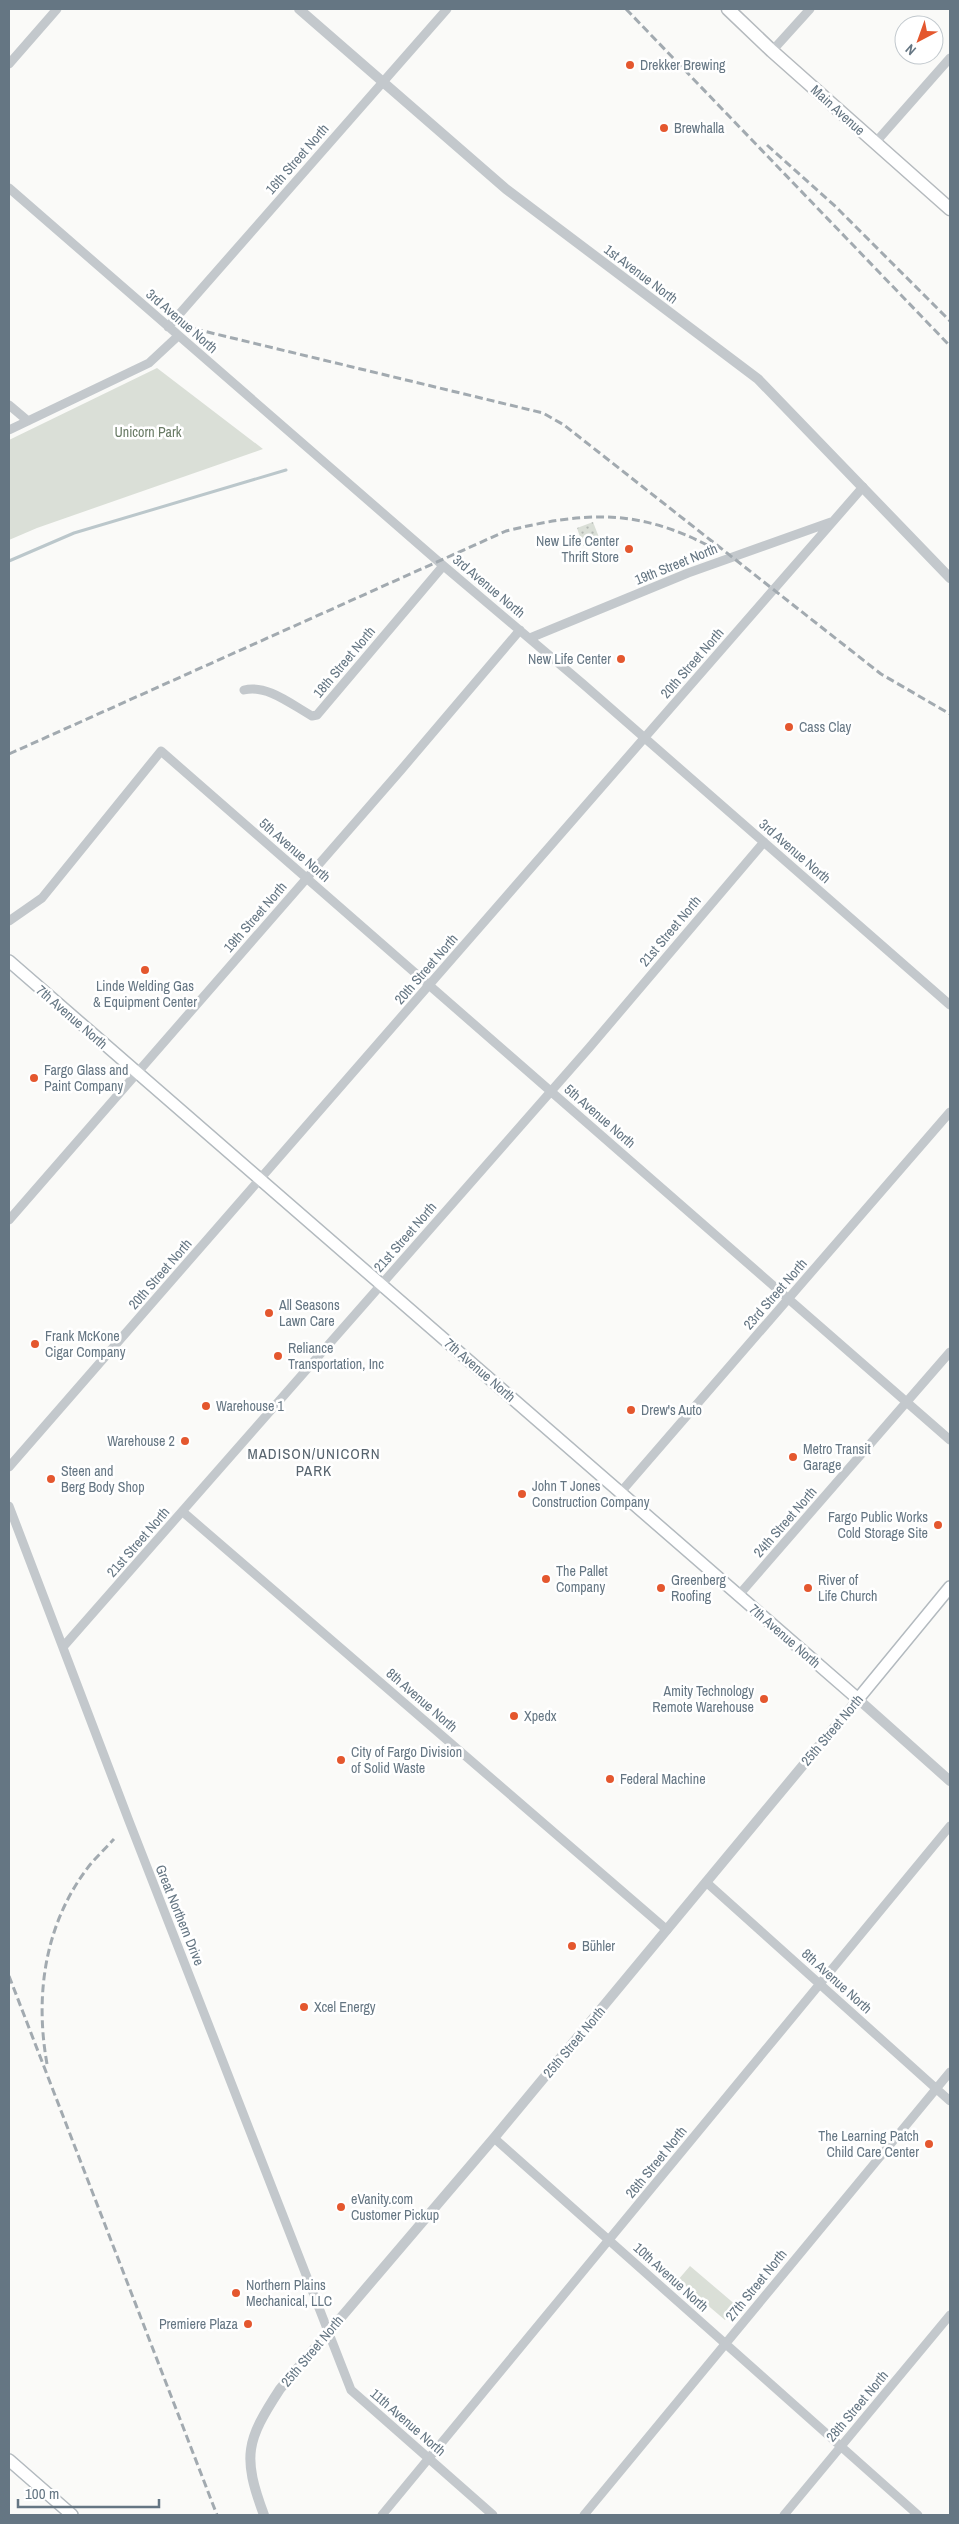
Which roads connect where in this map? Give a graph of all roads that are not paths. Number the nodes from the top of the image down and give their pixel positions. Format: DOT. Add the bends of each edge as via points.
graph roads {
  1 [pos="57,9"];
  2 [pos="300,9"];
  3 [pos="447,9"];
  4 [pos="728,9"];
  5 [pos="810,9"];
  6 [pos="772,51"];
  7 [pos="950,58"];
  8 [pos="9,64"];
  9 [pos="383,82"];
  10 [pos="875,143"];
  11 [pos="9,188"];
  12 [pos="950,209"];
  13 [pos="168,327"];
  14 [pos="178,336"];
  15 [pos="9,405"];
  16 [pos="28,422"];
  17 [pos="9,430"];
  18 [pos="863,487"];
  19 [pos="834,521"];
  20 [pos="444,566"];
  21 [pos="950,578"];
  22 [pos="520,630"];
  23 [pos="530,638"];
  24 [pos="244,690"];
  25 [pos="645,738"];
  26 [pos="764,842"];
  27 [pos="307,879"];
  28 [pos="9,921"];
  29 [pos="9,961"];
  30 [pos="429,986"];
  31 [pos="950,1005"];
  32 [pos="137,1073"];
  33 [pos="550,1092"];
  34 [pos="950,1112"];
  35 [pos="260,1180"];
  36 [pos="9,1220"];
  37 [pos="382,1286"];
  38 [pos="788,1299"];
  39 [pos="950,1352"];
  40 [pos="907,1402"];
  41 [pos="950,1440"];
  42 [pos="9,1467"];
  43 [pos="620,1493"];
  44 [pos="9,1506"];
  45 [pos="183,1512"];
  46 [pos="950,1587"];
  47 [pos="738,1596"];
  48 [pos="63,1647"];
  49 [pos="858,1699"];
  50 [pos="950,1780"];
  51 [pos="950,1826"];
  52 [pos="706,1882"];
  53 [pos="667,1930"];
  54 [pos="820,1984"];
  55 [pos="950,2072"];
  56 [pos="937,2088"];
  57 [pos="950,2101"];
  58 [pos="494,2138"];
  59 [pos="609,2241"];
  60 [pos="950,2315"];
  61 [pos="328,2332"];
  62 [pos="726,2344"];
  63 [pos="841,2447"];
  64 [pos="429,2459"];
  65 [pos="9,2460"];
  66 [pos="72,2515"];
  67 [pos="264,2515"];
  68 [pos="382,2515"];
  69 [pos="493,2515"];
  70 [pos="584,2515"];
  71 [pos="784,2515"];
  72 [pos="918,2515"];
  1 -- 8 [label="street"];
  2 -- 9 [label="street, 1st Avenue North"];
  3 -- 9 [label="street, 16th Street North"];
  4 -- 6 [label="main road, Main Avenue"];
  5 -- 6 [label="street"];
  6 -- 10 [label="main road, Main Avenue"];
  7 -- 10 [label="street"];
  9 -- 13 [label="street, 16th Street North"];
  9 -- 18 [label="street, 1st Avenue North" via="506,189 758,379"];
  10 -- 12 [label="main road, Main Avenue"];
  11 -- 13 [label="street, 3rd Avenue North"];
  13 -- 14 [label="street, 3rd Avenue North"];
  14 -- 16 [label="street" via="149,363"];
  14 -- 20 [label="street, 3rd Avenue North"];
  15 -- 16 [label="street"];
  16 -- 17 [label="street"];
  18 -- 19 [label="street, 20th Street North"];
  18 -- 21 [label="street, 1st Avenue North"];
  19 -- 23 [label="street, 19th Street North" via="688,573"];
  19 -- 25 [label="street, 20th Street North"];
  20 -- 22 [label="street, 3rd Avenue North"];
  20 -- 24 [label="street, 18th Street North" via="317,714 312,716 264,690"];
  22 -- 23 [label="street, 3rd Avenue North"];
  22 -- 27 [label="street, 19th Street North"];
  23 -- 25 [label="street, 3rd Avenue North"];
  25 -- 26 [label="street, 3rd Avenue North"];
  25 -- 30 [label="street, 20th Street North"];
  26 -- 31 [label="street, 3rd Avenue North"];
  26 -- 33 [label="street, 21st Street North"];
  27 -- 28 [label="street, 5th Avenue North" via="161,751 42,898"];
  27 -- 30 [label="street, 5th Avenue North"];
  27 -- 32 [label="street, 19th Street North"];
  29 -- 32 [label="main road, 7th Avenue North"];
  30 -- 33 [label="street, 5th Avenue North"];
  30 -- 35 [label="street, 20th Street North"];
  32 -- 35 [label="main road, 7th Avenue North"];
  32 -- 36 [label="street, 19th Street North"];
  33 -- 37 [label="street, 21st Street North"];
  33 -- 38 [label="street, 5th Avenue North"];
  34 -- 38 [label="street, 23rd Street North"];
  35 -- 37 [label="main road, 7th Avenue North"];
  35 -- 42 [label="street, 20th Street North"];
  37 -- 43 [label="main road, 7th Avenue North"];
  37 -- 45 [label="street, 21st Street North"];
  38 -- 40 [label="street, 5th Avenue North"];
  38 -- 43 [label="street, 23rd Street North"];
  39 -- 40 [label="street, 24th Street North"];
  40 -- 41 [label="street, 5th Avenue North"];
  40 -- 47 [label="street, 24th Street North"];
  43 -- 47 [label="main road, 7th Avenue North"];
  44 -- 48 [label="street, Great Northern Drive"];
  45 -- 48 [label="street, 21st Street North"];
  45 -- 53 [label="street, 8th Avenue North"];
  46 -- 49 [label="main road, 25th Street North"];
  47 -- 49 [label="main road, 7th Avenue North"];
  48 -- 61 [label="street, Great Northern Drive"];
  49 -- 50 [label="street, 7th Avenue North"];
  49 -- 52 [label="street, 25th Street North"];
  51 -- 54 [label="street, 26th Street North"];
  52 -- 53 [label="street, 25th Street North"];
  52 -- 54 [label="street, 8th Avenue North"];
  53 -- 58 [label="street, 25th Street North"];
  54 -- 56 [label="street, 8th Avenue North"];
  54 -- 59 [label="street, 26th Street North"];
  55 -- 56 [label="street, 27th Street North"];
  56 -- 57 [label="street, 8th Avenue North"];
  56 -- 62 [label="street, 27th Street North"];
  58 -- 59 [label="street, 10th Avenue North"];
  58 -- 61 [label="street, 25th Street North"];
  59 -- 62 [label="street, 10th Avenue North"];
  59 -- 64 [label="street, 26th Street North"];
  60 -- 63 [label="street, 28th Street North"];
  61 -- 64 [label="street, 11th Avenue North" via="351,2390"];
  61 -- 67 [label="street, 25th Street North" via="280,2389 256,2428 251,2474"];
  62 -- 63 [label="street, 10th Avenue North"];
  62 -- 70 [label="street, 27th Street North"];
  63 -- 71 [label="street, 28th Street North"];
  63 -- 72 [label="street, 10th Avenue North"];
  64 -- 68 [label="street, 26th Street North"];
  64 -- 69 [label="street, 11th Avenue North"];
  65 -- 66 [label="main road"];
}
